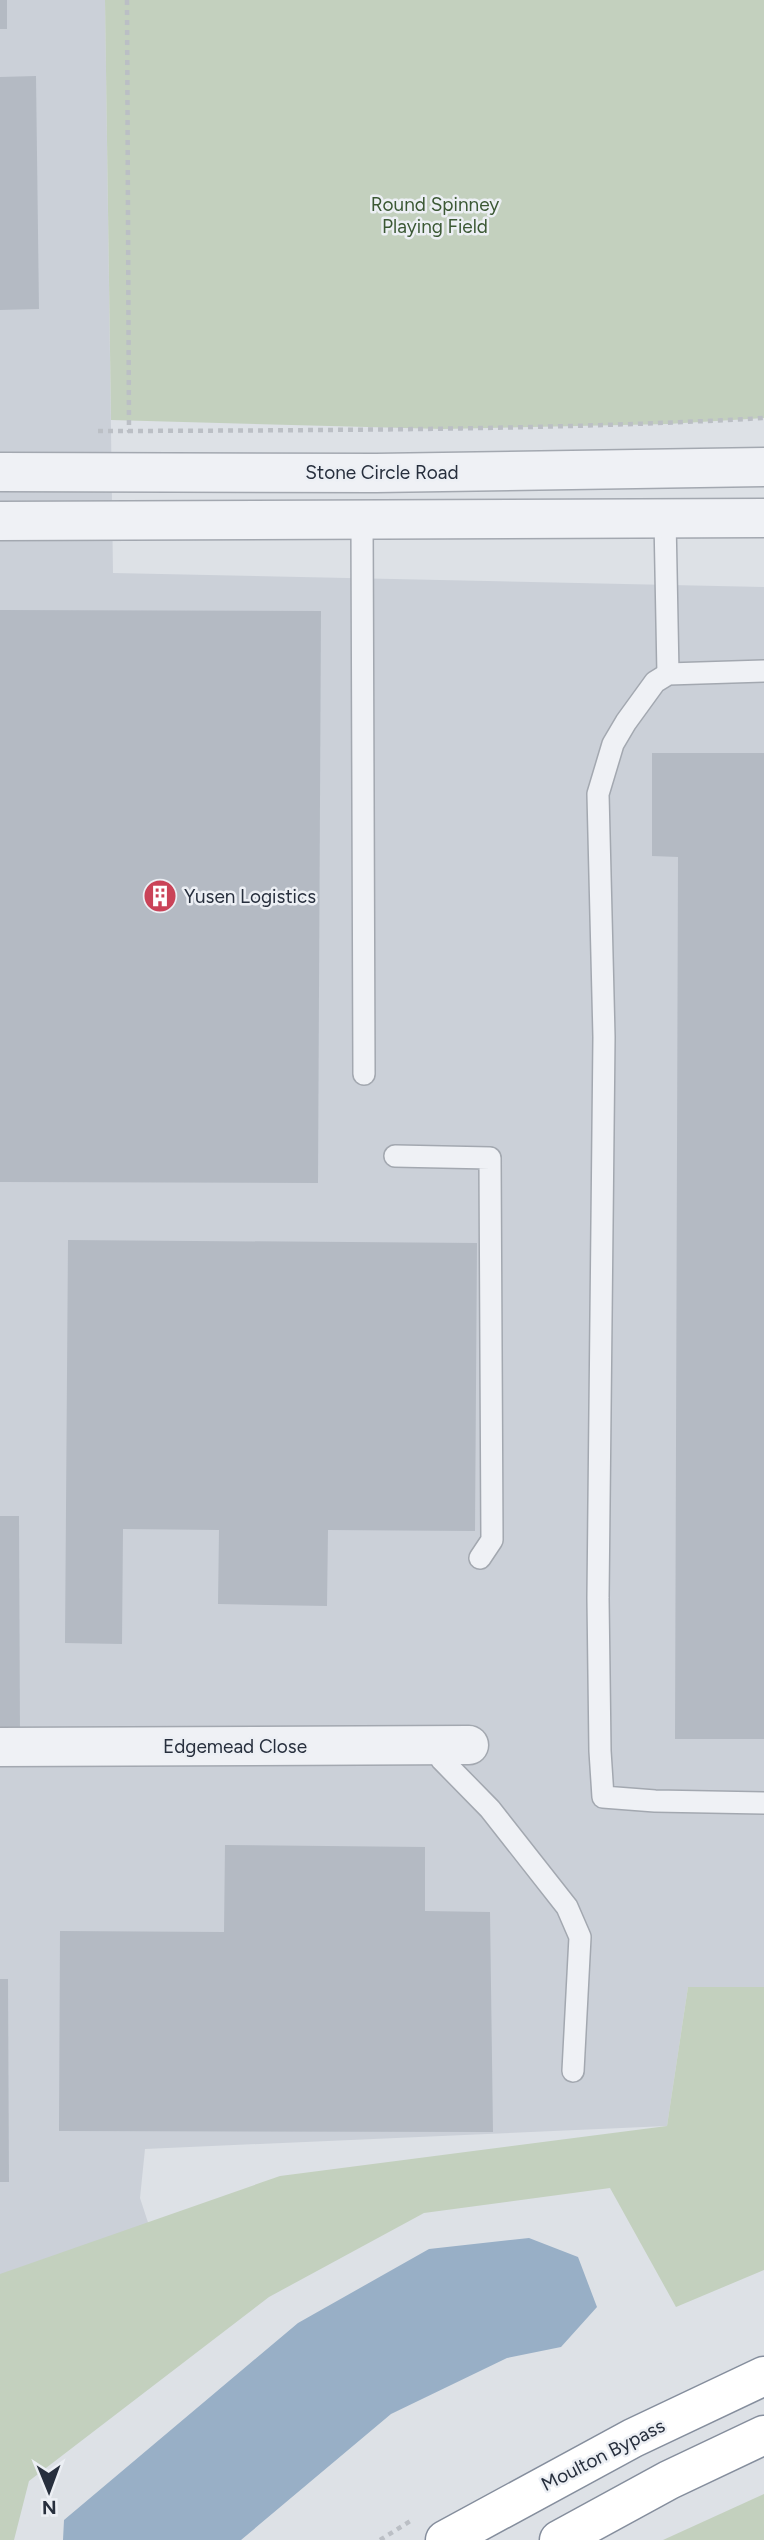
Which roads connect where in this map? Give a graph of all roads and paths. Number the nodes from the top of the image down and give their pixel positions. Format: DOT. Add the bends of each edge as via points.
graph roads {
  1 [pos="127,0"];
  2 [pos="764,418"];
  3 [pos="764,467"];
  4 [pos="0,472"];
  5 [pos="764,518"];
  6 [pos="665,519"];
  7 [pos="0,521"];
  8 [pos="362,521"];
  9 [pos="764,671"];
  10 [pos="668,674"];
  11 [pos="363,1074"];
  12 [pos="395,1156"];
  13 [pos="480,1558"];
  14 [pos="451,1745"];
  15 [pos="0,1747"];
  16 [pos="764,1803"];
  17 [pos="573,2071"];
  18 [pos="764,2376"];
  19 [pos="764,2435"];
  20 [pos="445,2540"];
  21 [pos="559,2540"];
  1 -- 2 [label="path" via="129,431 443,429"];
  3 -- 4 [label="street, Stone Circle Road"];
  5 -- 6 [label="street"];
  6 -- 8 [label="street"];
  6 -- 10 [label="lane"];
  7 -- 8 [label="street"];
  8 -- 11 [label="lane"];
  9 -- 10 [label="lane"];
  10 -- 16 [label="lane" via="655,682 613,744 598,794 604,1037 598,1598 603,1797"];
  12 -- 13 [label="lane" via="489,1157 492,1540"];
  14 -- 15 [label="street, Edgemead Close"];
  14 -- 17 [label="lane" via="442,1760 490,1809 567,1907 580,1937"];
  18 -- 20 [label="highway, Moulton Bypass" via="633,2438"];
  19 -- 21 [label="highway"];
}
